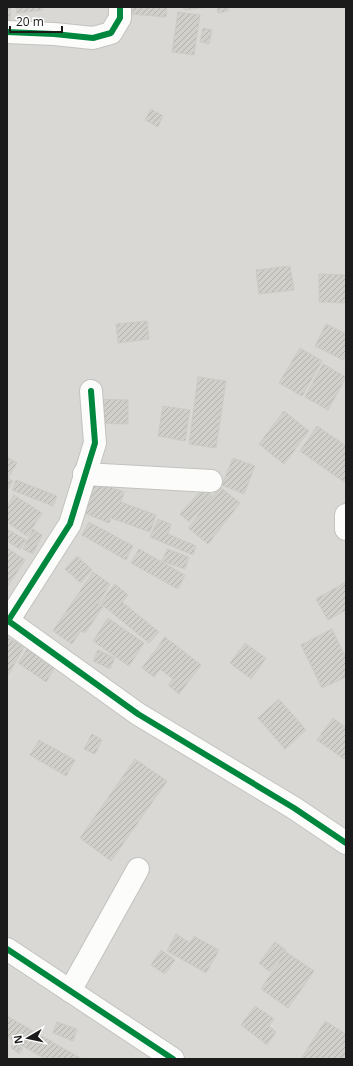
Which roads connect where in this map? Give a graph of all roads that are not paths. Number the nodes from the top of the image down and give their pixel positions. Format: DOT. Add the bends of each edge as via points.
graph roads {
  1 [pos="120,7"];
  2 [pos="7,32"];
  3 [pos="91,391"];
  4 [pos="84,474"];
  5 [pos="211,481"];
  6 [pos="346,514"];
  7 [pos="346,529"];
  8 [pos="8,620"];
  9 [pos="346,843"];
  10 [pos="138,869"];
  11 [pos="7,949"];
  12 [pos="70,991"];
  13 [pos="173,1059"];
  1 -- 2 [label="street" via="120,18 111,33 93,38"];
  3 -- 4 [label="street" via="95,443"];
  4 -- 5 [label="street"];
  4 -- 8 [label="street" via="70,524"];
  6 -- 7 [label="street"];
  8 -- 9 [label="street" via="138,714 294,808"];
  10 -- 12 [label="street"];
  11 -- 12 [label="street"];
  12 -- 13 [label="street"];
}
